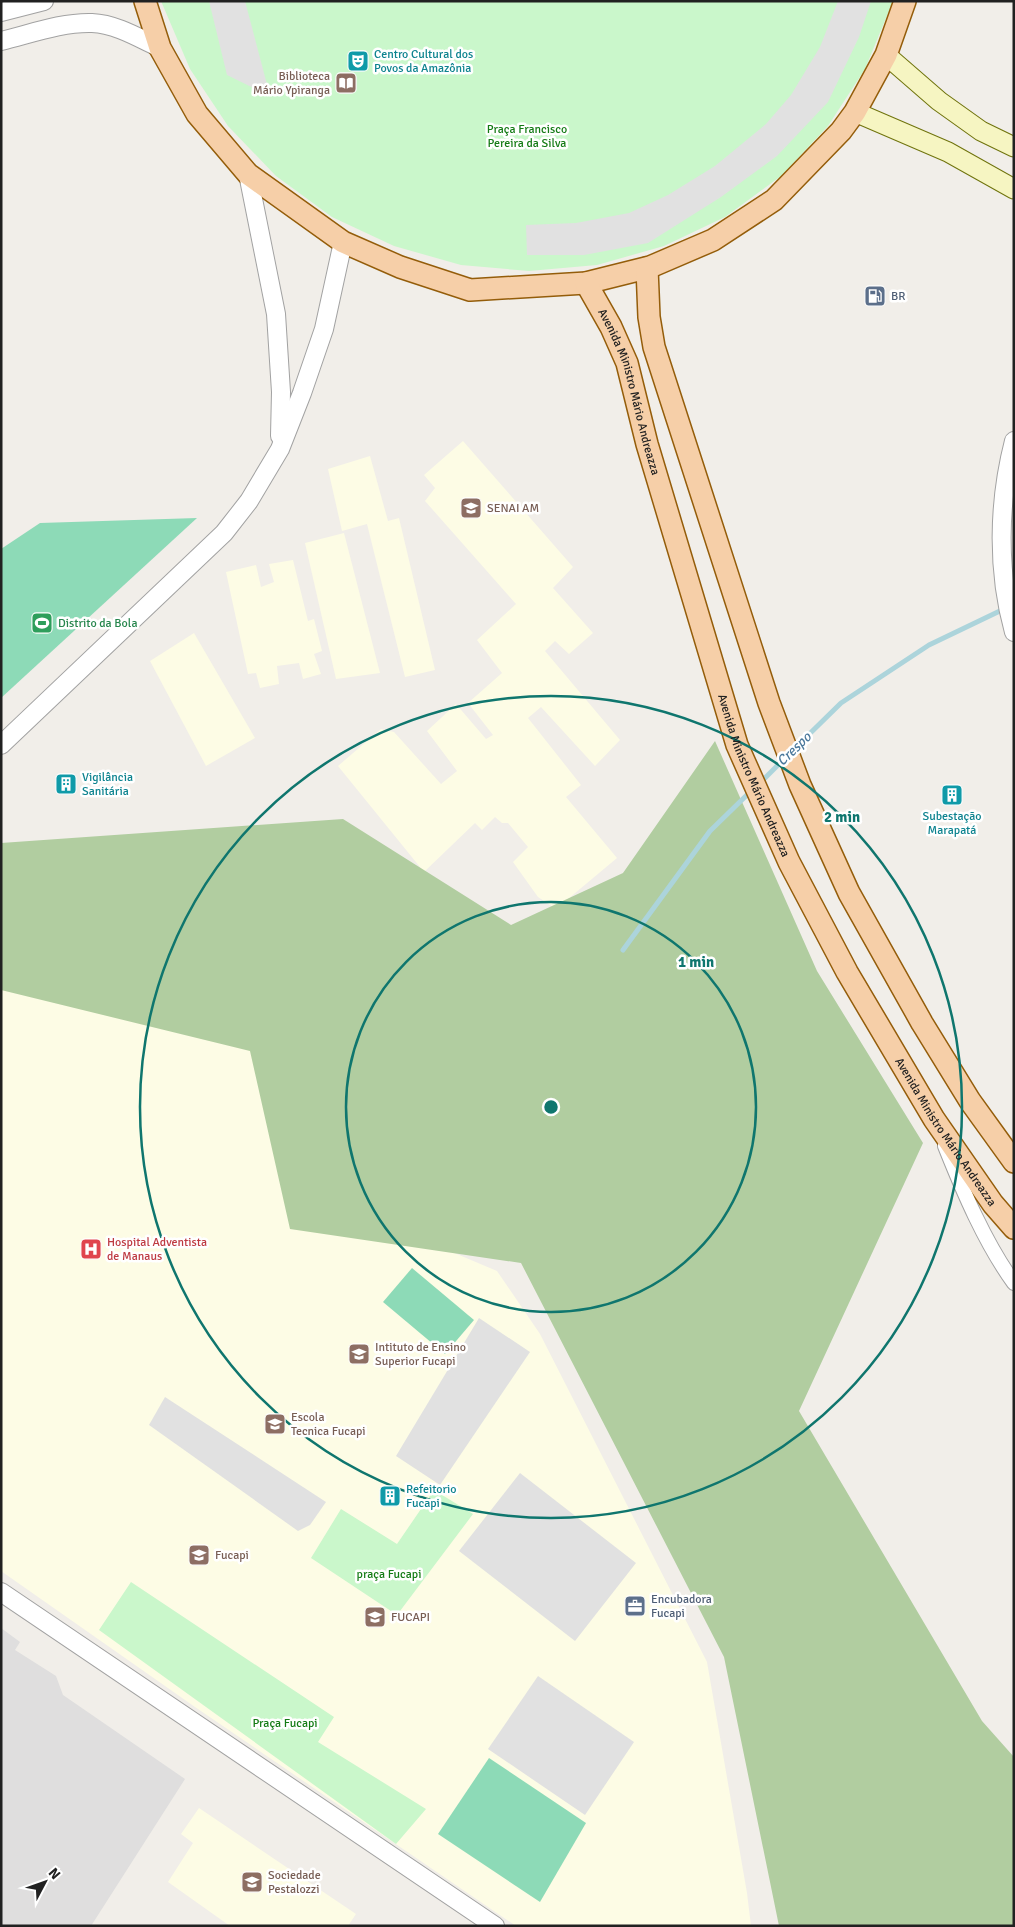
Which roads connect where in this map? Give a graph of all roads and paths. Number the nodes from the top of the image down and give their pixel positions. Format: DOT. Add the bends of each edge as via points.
graph roads {
  1 [pos="44,1"];
  2 [pos="145,1"];
  3 [pos="905,1"];
  4 [pos="1,12"];
  5 [pos="1,41"];
  6 [pos="160,48"];
  7 [pos="886,55"];
  8 [pos="855,112"];
  9 [pos="1009,142"];
  10 [pos="983,172"];
  11 [pos="248,174"];
  12 [pos="1014,189"];
  13 [pos="1014,203"];
  14 [pos="343,242"];
  15 [pos="647,268"];
  16 [pos="586,283"];
  17 [pos="1014,441"];
  18 [pos="280,449"];
  19 [pos="1014,632"];
  20 [pos="1,745"];
  21 [pos="934,1119"];
  22 [pos="1014,1162"];
  23 [pos="1014,1228"];
  24 [pos="1014,1283"];
  25 [pos="1,1592"];
  26 [pos="495,1926"];
  1 -- 4 [label="street"];
  2 -- 6 [label="main road"];
  3 -- 7 [label="main road"];
  5 -- 6 [label="street" via="57,27 92,23 129,33"];
  6 -- 11 [label="main road" via="197,114"];
  7 -- 8 [label="main road"];
  7 -- 9 [label="main road" via="939,101 981,130"];
  8 -- 10 [label="main road" via="948,152"];
  8 -- 15 [label="main road" via="841,131 774,200 713,240"];
  10 -- 12 [label="main road"];
  10 -- 13 [label="main road"];
  11 -- 14 [label="main road"];
  11 -- 18 [label="street" via="276,314 281,392"];
  14 -- 16 [label="main road" via="400,267 470,290"];
  14 -- 18 [label="street" via="324,329"];
  15 -- 16 [label="main road"];
  15 -- 22 [label="main road" via="654,347 769,703 800,785 849,894 922,1023 970,1101"];
  16 -- 21 [label="main road, Avenida Ministro Mário Andreazza" via="627,363 647,444 737,745 789,862 842,964"];
  17 -- 19 [label="street" via="1007,467 1001,545 1007,609"];
  18 -- 20 [label="street" via="249,501 224,533"];
  21 -- 23 [label="main road, Avenida Ministro Mário Andreazza" via="993,1204"];
  21 -- 24 [label="street" via="960,1186"];
  25 -- 26 [label="street"];
}
